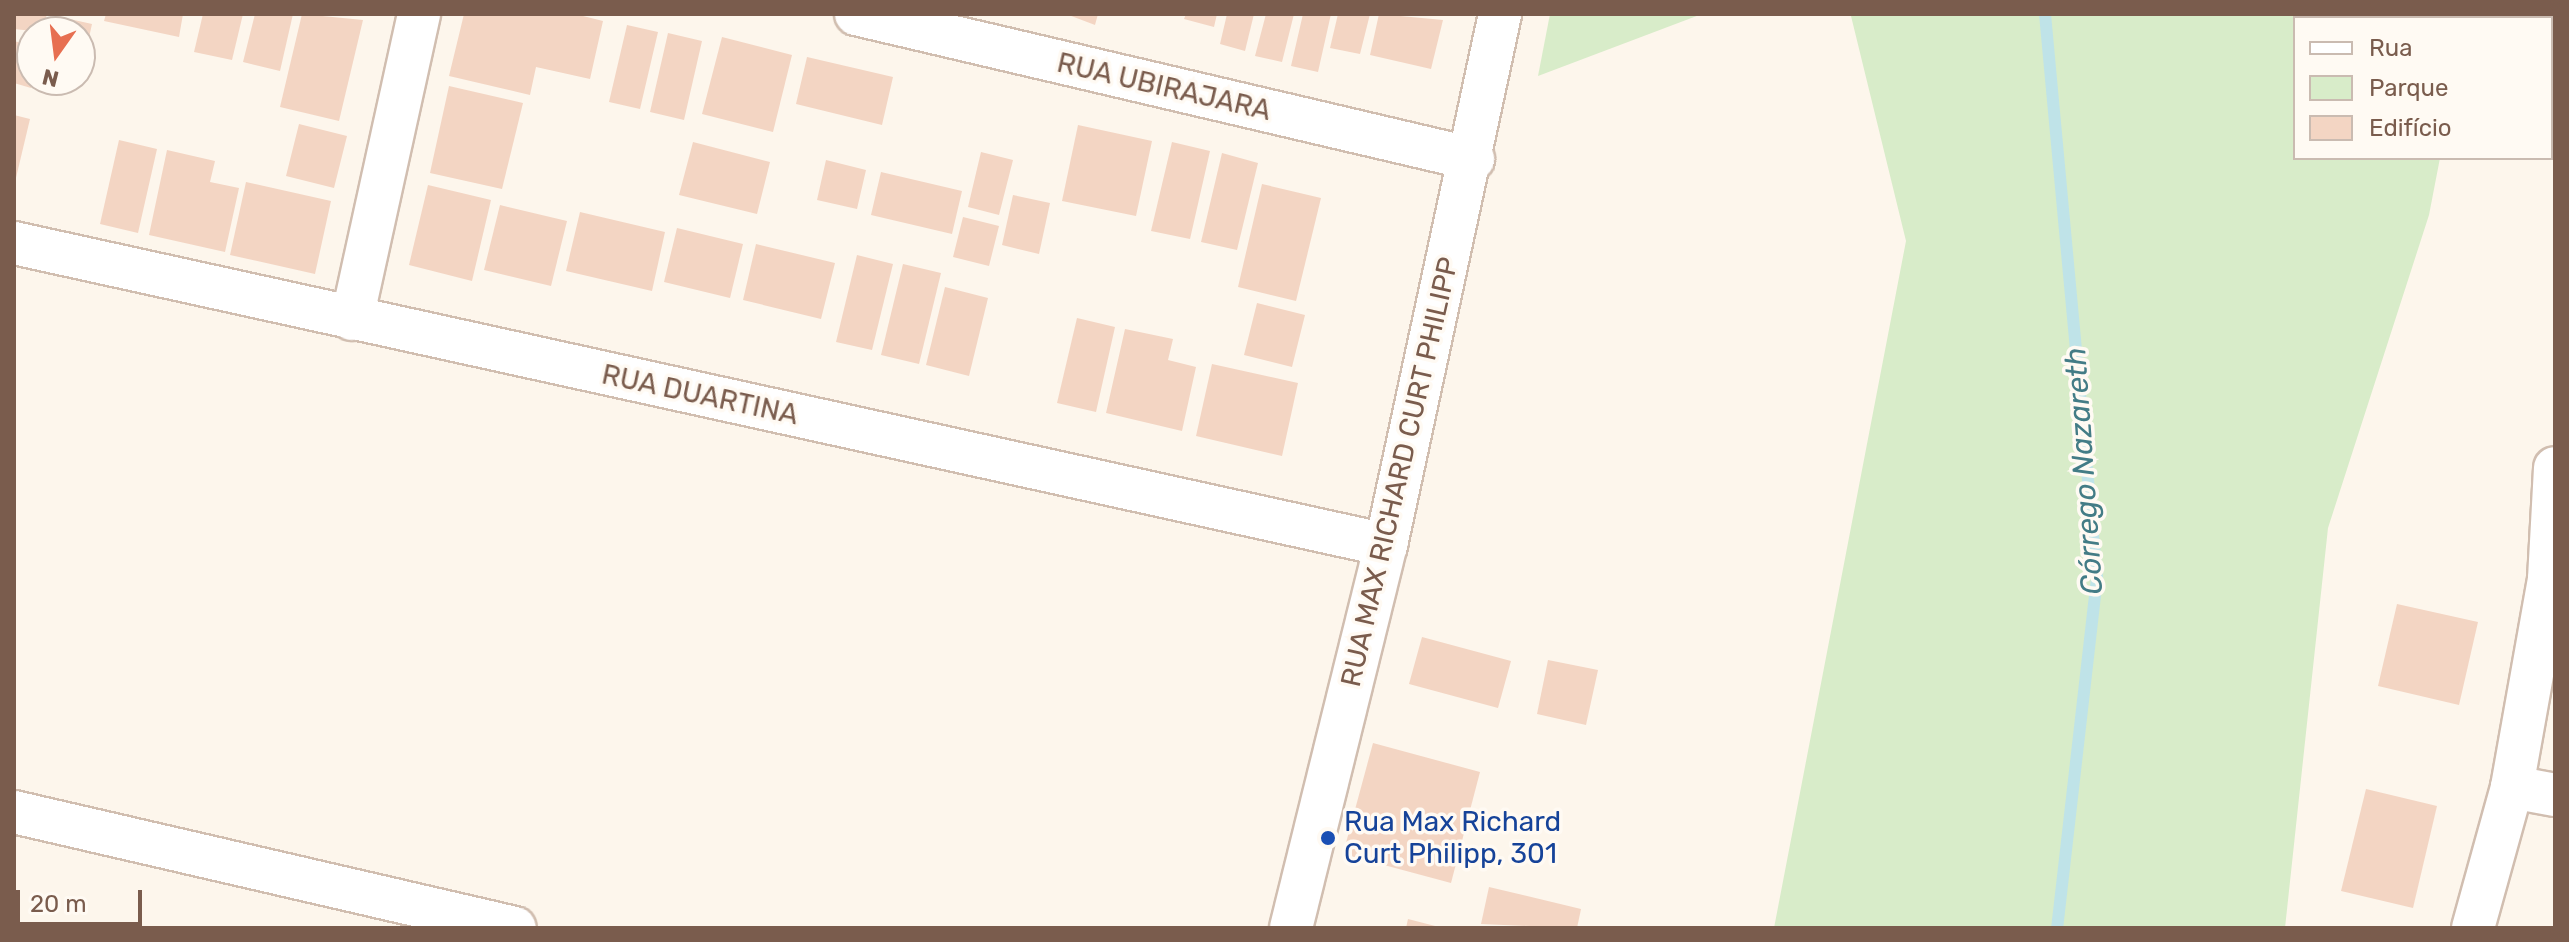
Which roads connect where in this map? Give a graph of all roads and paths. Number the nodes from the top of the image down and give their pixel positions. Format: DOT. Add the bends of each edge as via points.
graph roads {
  1 [pos="419,14"];
  2 [pos="856,14"];
  3 [pos="1500,14"];
  4 [pos="1473,159"];
  5 [pos="14,243"];
  6 [pos="352,319"];
  7 [pos="2555,468"];
  8 [pos="1386,545"];
  9 [pos="2512,787"];
  10 [pos="2555,795"];
  11 [pos="14,812"];
  12 [pos="515,928"];
  13 [pos="1291,928"];
  14 [pos="2473,928"];
  1 -- 6 [label="street"];
  2 -- 4 [label="street, RUA UBIRAJARA"];
  3 -- 4 [label="street, RUA MAX RICHARD CURT PHILIPP"];
  4 -- 8 [label="street, RUA MAX RICHARD CURT PHILIPP"];
  5 -- 6 [label="street, RUA DUARTINA"];
  6 -- 8 [label="street, RUA DUARTINA"];
  7 -- 9 [label="street" via="2549,579"];
  8 -- 13 [label="street, RUA MAX RICHARD CURT PHILIPP"];
  9 -- 10 [label="street"];
  9 -- 14 [label="street"];
  11 -- 12 [label="street"];
}
